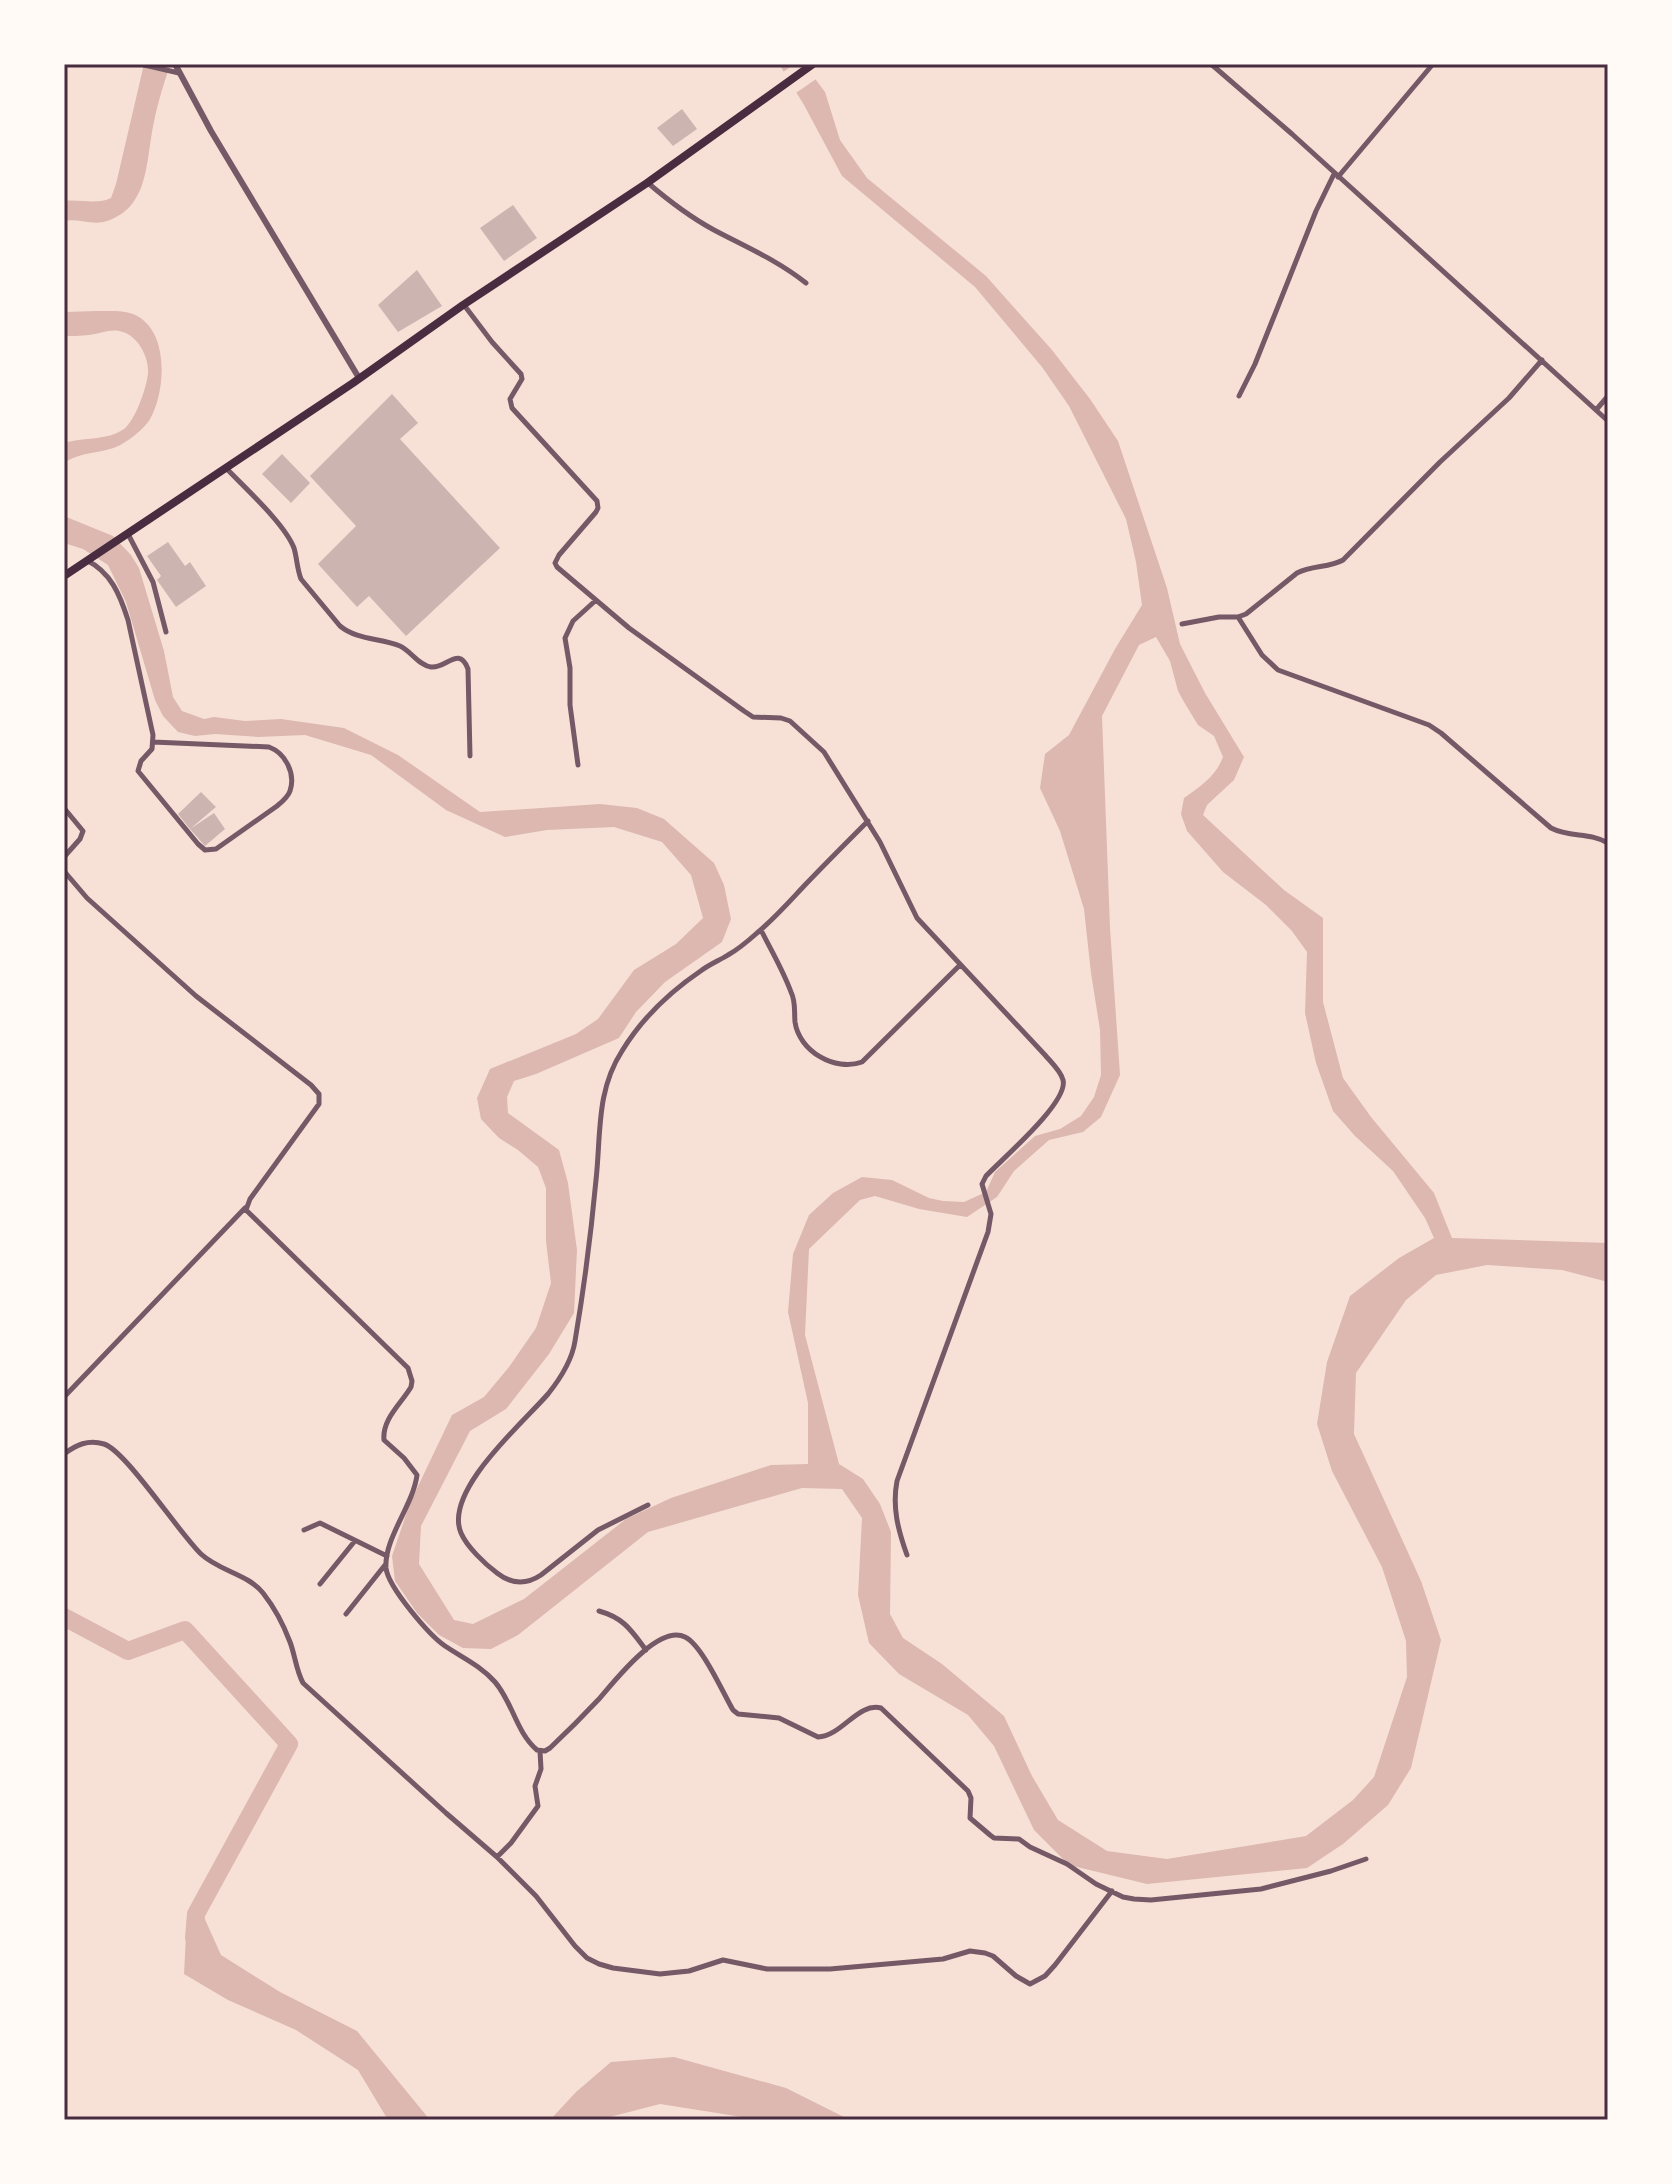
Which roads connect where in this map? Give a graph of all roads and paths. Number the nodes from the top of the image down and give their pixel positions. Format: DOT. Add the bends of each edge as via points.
graph roads {
  1 [pos="140,64"];
  2 [pos="813,64"];
  3 [pos="1211,64"];
  4 [pos="1433,64"];
  5 [pos="176,68"];
  6 [pos="1336,175"];
  7 [pos="647,183"];
  8 [pos="806,283"];
  9 [pos="463,305"];
  10 [pos="1542,360"];
  11 [pos="359,378"];
  12 [pos="1239,396"];
  13 [pos="1608,396"];
  14 [pos="1596,410"];
  15 [pos="1608,421"];
  16 [pos="225,467"];
  17 [pos="124,536"];
  18 [pos="88,559"];
  19 [pos="65,573"];
  20 [pos="595,601"];
  21 [pos="1238,617"];
  22 [pos="1182,624"];
  23 [pos="166,632"];
  24 [pos="153,742"];
  25 [pos="470,756"];
  26 [pos="578,765"];
  27 [pos="64,808"];
  28 [pos="868,821"];
  29 [pos="1608,843"];
  30 [pos="64,857"];
  31 [pos="64,871"];
  32 [pos="761,930"];
  33 [pos="960,965"];
  34 [pos="245,1207"];
  35 [pos="64,1397"];
  36 [pos="64,1454"];
  37 [pos="648,1505"];
  38 [pos="304,1530"];
  39 [pos="354,1542"];
  40 [pos="907,1555"];
  41 [pos="387,1556"];
  42 [pos="386,1564"];
  43 [pos="320,1584"];
  44 [pos="599,1611"];
  45 [pos="346,1614"];
  46 [pos="646,1650"];
  47 [pos="540,1751"];
  48 [pos="497,1857"];
  49 [pos="1366,1859"];
  50 [pos="1112,1891"];
  1 -- 5 [label="street"];
  2 -- 7 [label="main road"];
  3 -- 6 [label="street"];
  4 -- 6 [label="street"];
  5 -- 11 [label="street"];
  6 -- 10 [label="street"];
  6 -- 12 [label="street"];
  7 -- 8 [label="street" via="686,213"];
  7 -- 9 [label="main road"];
  9 -- 11 [label="main road"];
  9 -- 20 [label="street" via="521,374 510,399 512,408 597,501 593,518 555,563"];
  10 -- 14 [label="street"];
  10 -- 21 [label="street" via="1349,556 1304,569"];
  11 -- 16 [label="main road"];
  13 -- 14 [label="street"];
  14 -- 15 [label="street"];
  16 -- 17 [label="main road"];
  16 -- 25 [label="street" via="287,537 301,579 347,632 397,645 431,667 452,659 465,662"];
  17 -- 18 [label="main road"];
  17 -- 23 [label="street" via="153,582"];
  18 -- 19 [label="main road"];
  18 -- 24 [label="street" via="102,569 122,602"];
  20 -- 26 [label="street" via="573,621 565,638"];
  20 -- 28 [label="street" via="753,717 781,718 801,729 824,752"];
  21 -- 22 [label="street"];
  21 -- 29 [label="street" via="1278,670 1429,725 1551,828"];
  24 -- 24 [label="street" via="138,771 205,850 216,849 290,791 286,760 276,749"];
  27 -- 30 [label="street" via="83,831"];
  28 -- 32 [label="street"];
  28 -- 33 [label="street" via="917,918"];
  31 -- 34 [label="street" via="196,996 319,1094 319,1104"];
  32 -- 33 [label="street" via="792,992 799,1034 816,1055 837,1063 862,1062"];
  32 -- 37 [label="street" via="683,983 620,1052 599,1119 588,1260 572,1355 547,1395 474,1479 459,1524 461,1534 497,1573 525,1582 598,1530"];
  33 -- 40 [label="street" via="1064,1082 1052,1108 982,1184 991,1221 988,1232 894,1495"];
  34 -- 35 [label="street"];
  34 -- 41 [label="street" via="411,1375 411,1387 383,1432 384,1440 417,1475"];
  36 -- 48 [label="street" via="84,1443 111,1448 203,1556 261,1590 290,1641 303,1683"];
  38 -- 39 [label="street" via="320,1523"];
  39 -- 41 [label="street"];
  39 -- 43 [label="street"];
  41 -- 42 [label="street"];
  42 -- 45 [label="street"];
  42 -- 47 [label="street" via="392,1585 431,1634 494,1681 525,1736"];
  44 -- 46 [label="street" via="618,1617"];
  46 -- 47 [label="street" via="557,1741"];
  46 -- 50 [label="street" via="674,1635 688,1638 738,1714 779,1718 818,1737 832,1734 865,1710 881,1708 968,1791 970,1818 985,1832 994,1838 1019,1839"];
  47 -- 48 [label="street" via="538,1806"];
  48 -- 50 [label="street" via="587,1958 613,1968 660,1974 723,1960 767,1969 830,1969 943,1959 970,1951 993,1956 1030,1984 1055,1965"];
  49 -- 50 [label="street" via="1261,1889 1151,1900"];
}
